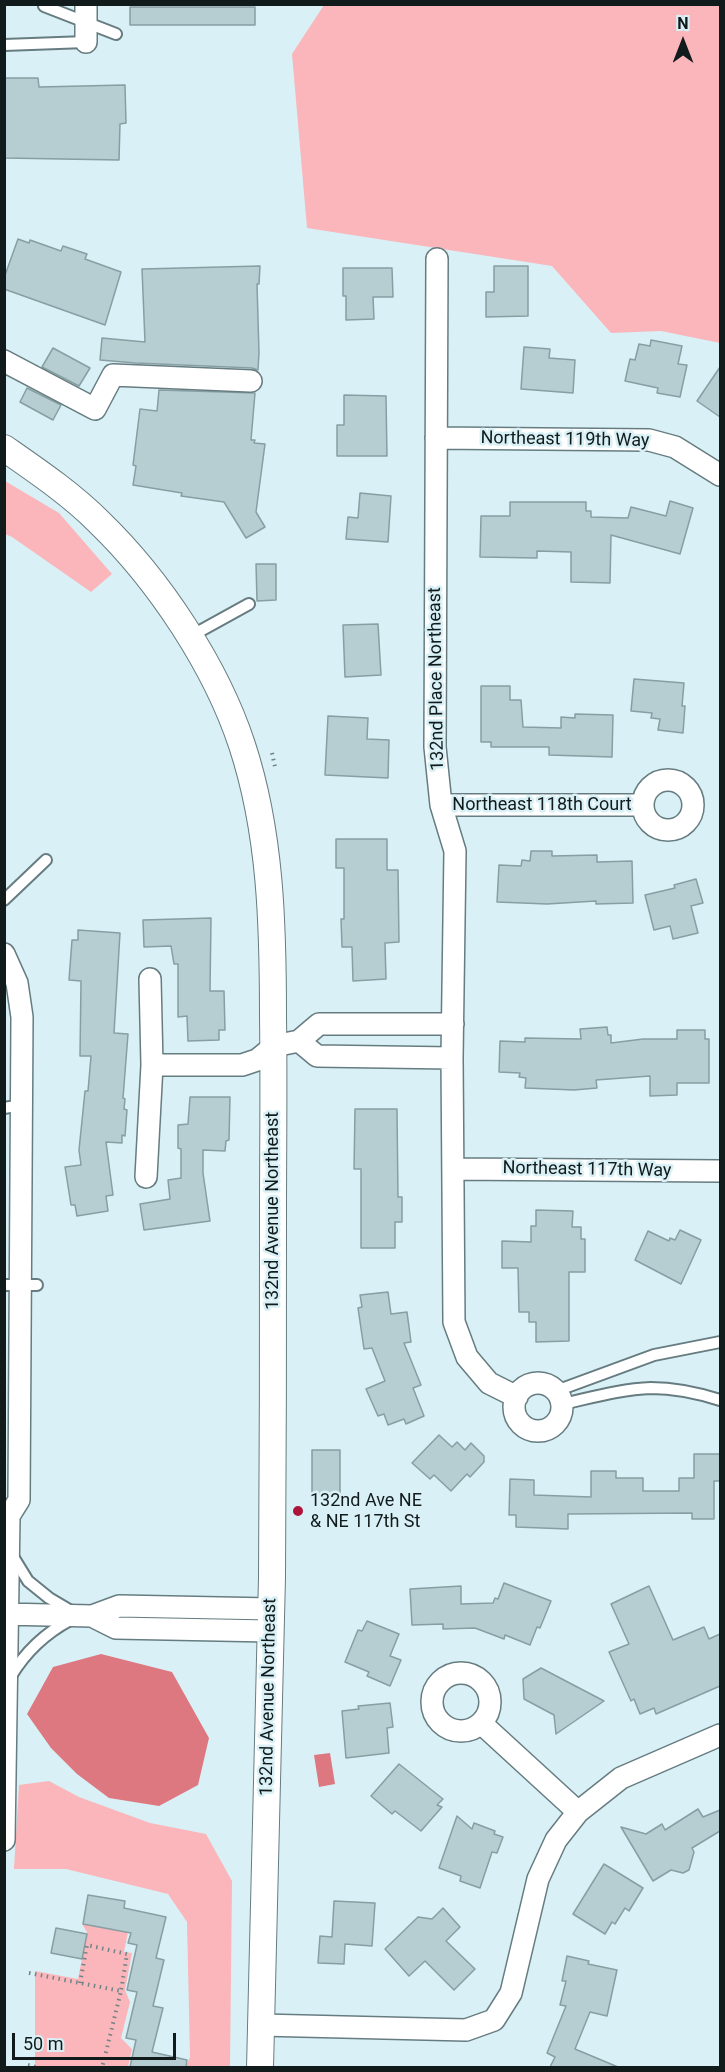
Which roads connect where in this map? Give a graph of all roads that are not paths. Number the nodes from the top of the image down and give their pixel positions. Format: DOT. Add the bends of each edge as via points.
graph roads {
  1 [pos="44,6"];
  2 [pos="86,23"];
  3 [pos="116,34"];
  4 [pos="4,45"];
  5 [pos="437,259"];
  6 [pos="4,361"];
  7 [pos="251,381"];
  8 [pos="436,438"];
  9 [pos="4,448"];
  10 [pos="720,475"];
  11 [pos="249,604"];
  12 [pos="190,636"];
  13 [pos="441,805"];
  14 [pos="643,805"];
  15 [pos="46,860"];
  16 [pos="4,900"];
  17 [pos="4,954"];
  18 [pos="150,979"];
  19 [pos="453,1024"];
  20 [pos="299,1041"];
  21 [pos="274,1046"];
  22 [pos="452,1058"];
  23 [pos="152,1065"];
  24 [pos="13,1106"];
  25 [pos="454,1169"];
  26 [pos="720,1171"];
  27 [pos="146,1177"];
  28 [pos="21,1285"];
  29 [pos="720,1342"];
  30 [pos="517,1397"];
  31 [pos="559,1398"];
  32 [pos="720,1400"];
  33 [pos="6,1514"];
  34 [pos="9,1548"];
  35 [pos="7,1614"];
  36 [pos="85,1616"];
  37 [pos="271,1620"];
  38 [pos="7,1682"];
  39 [pos="482,1724"];
  40 [pos="720,1734"];
  41 [pos="578,1812"];
  42 [pos="4,1840"];
  43 [pos="261,2025"];
  44 [pos="261,2067"];
  1 -- 2 [label="lane"];
  2 -- 3 [label="lane"];
  2 -- 4 [label="lane"];
  5 -- 8 [label="street, 132nd Place Northeast"];
  6 -- 7 [label="street" via="95,410 113,375"];
  8 -- 10 [label="street, Northeast 119th Way" via="649,440 675,447"];
  8 -- 13 [label="street, 132nd Place Northeast" via="435,747"];
  9 -- 12 [label="street, 132nd Avenue Northeast" via="56,484 99,522 149,577"];
  11 -- 12 [label="lane"];
  12 -- 21 [label="street, 132nd Avenue Northeast" via="242,744 259,811 273,934"];
  13 -- 14 [label="street, Northeast 118th Court"];
  13 -- 19 [label="street, 132nd Place Northeast" via="455,851"];
  15 -- 16 [label="lane"];
  17 -- 24 [label="street" via="17,983 22,1017"];
  18 -- 23 [label="street"];
  19 -- 20 [label="street" via="319,1024"];
  19 -- 22 [label="street, 132nd Place Northeast"];
  20 -- 21 [label="street"];
  20 -- 22 [label="street" via="317,1056"];
  21 -- 23 [label="street" via="257,1060 242,1065"];
  21 -- 37 [label="street, 132nd Avenue Northeast"];
  22 -- 25 [label="street, 132nd Place Northeast"];
  23 -- 27 [label="street"];
  24 -- 28 [label="street"];
  25 -- 26 [label="street, Northeast 117th Way"];
  25 -- 30 [label="street, 132nd Place Northeast" via="454,1322 467,1357 489,1383"];
  28 -- 33 [label="street" via="19,1500"];
  29 -- 31 [label="lane" via="654,1355"];
  30 -- 31 [label="street" via="530,1385 540,1383 549,1386"];
  30 -- 31 [label="street" via="516,1416 521,1424 537,1431 547,1430 560,1418"];
  31 -- 32 [label="lane" via="650,1388 684,1390"];
  33 -- 34 [label="street"];
  34 -- 35 [label="street"];
  34 -- 36 [label="lane" via="28,1581 49,1598"];
  35 -- 36 [label="street"];
  35 -- 38 [label="street"];
  36 -- 37 [label="street" via="120,1606"];
  36 -- 38 [label="lane" via="53,1629 35,1644"];
  37 -- 43 [label="street, 132nd Avenue Northeast"];
  38 -- 42 [label="street"];
  39 -- 41 [label="street"];
  40 -- 41 [label="street" via="621,1778"];
  41 -- 43 [label="street" via="556,1840 537,1879 511,1993 494,2020 466,2030"];
  43 -- 44 [label="street, 132nd Avenue Northeast"];
}
